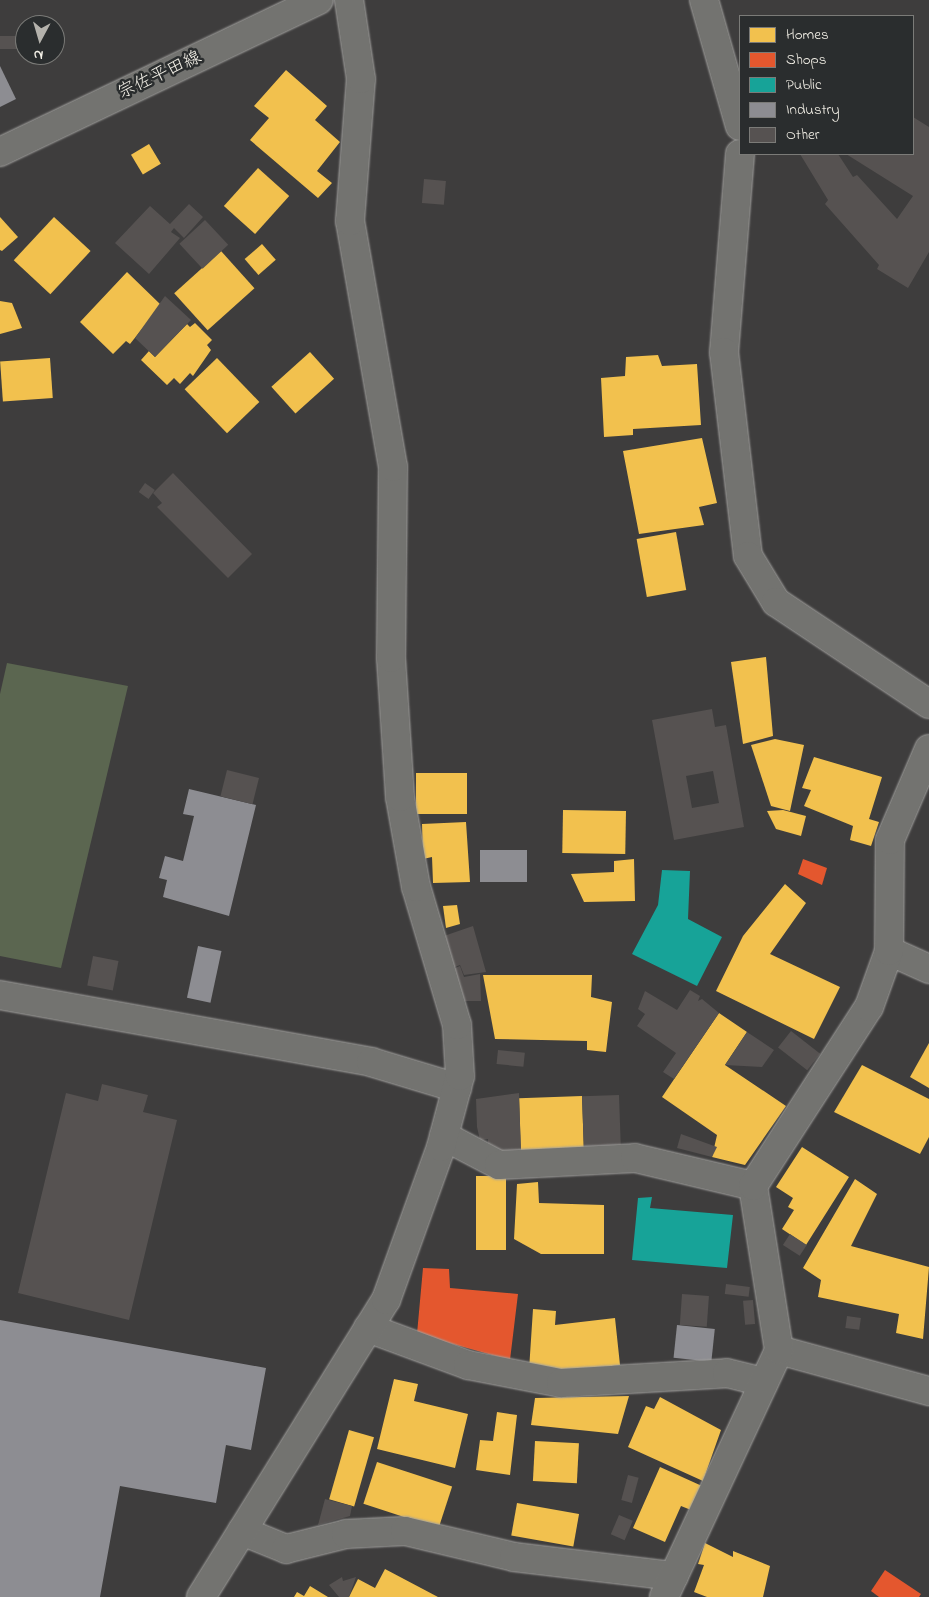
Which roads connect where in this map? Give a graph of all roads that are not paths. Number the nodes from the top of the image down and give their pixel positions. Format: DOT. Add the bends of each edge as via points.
graph roads {
  1 [pos="319,0"];
  2 [pos="349,0"];
  3 [pos="704,0"];
  4 [pos="739,122"];
  5 [pos="0,152"];
  6 [pos="740,155"];
  7 [pos="929,704"];
  8 [pos="929,749"];
  9 [pos="889,950"];
  10 [pos="929,969"];
  11 [pos="0,995"];
  12 [pos="457,1088"];
  13 [pos="444,1136"];
  14 [pos="753,1186"];
  15 [pos="368,1328"];
  16 [pos="779,1350"];
  17 [pos="764,1382"];
  18 [pos="929,1391"];
  19 [pos="242,1531"];
  20 [pos="669,1587"];
  21 [pos="201,1597"];
  1 -- 5 [label="street, 宗佐平田線"];
  2 -- 12 [label="street" via="360,79 350,221 393,467 391,658 400,797 416,887 456,1025"];
  3 -- 4 [label="street"];
  6 -- 7 [label="street" via="724,352 748,556 776,602"];
  8 -- 9 [label="street" via="890,840"];
  9 -- 10 [label="street"];
  9 -- 14 [label="street" via="869,1007"];
  11 -- 12 [label="street" via="371,1062"];
  12 -- 13 [label="street"];
  13 -- 14 [label="street" via="499,1165 636,1158"];
  13 -- 15 [label="street" via="386,1300"];
  14 -- 16 [label="street"];
  15 -- 17 [label="street" via="468,1365 561,1383 727,1373"];
  15 -- 19 [label="street"];
  16 -- 17 [label="street"];
  16 -- 18 [label="street"];
  17 -- 20 [label="street"];
  19 -- 20 [label="street" via="286,1549 346,1534 406,1530 514,1557"];
  19 -- 21 [label="street"];
}
